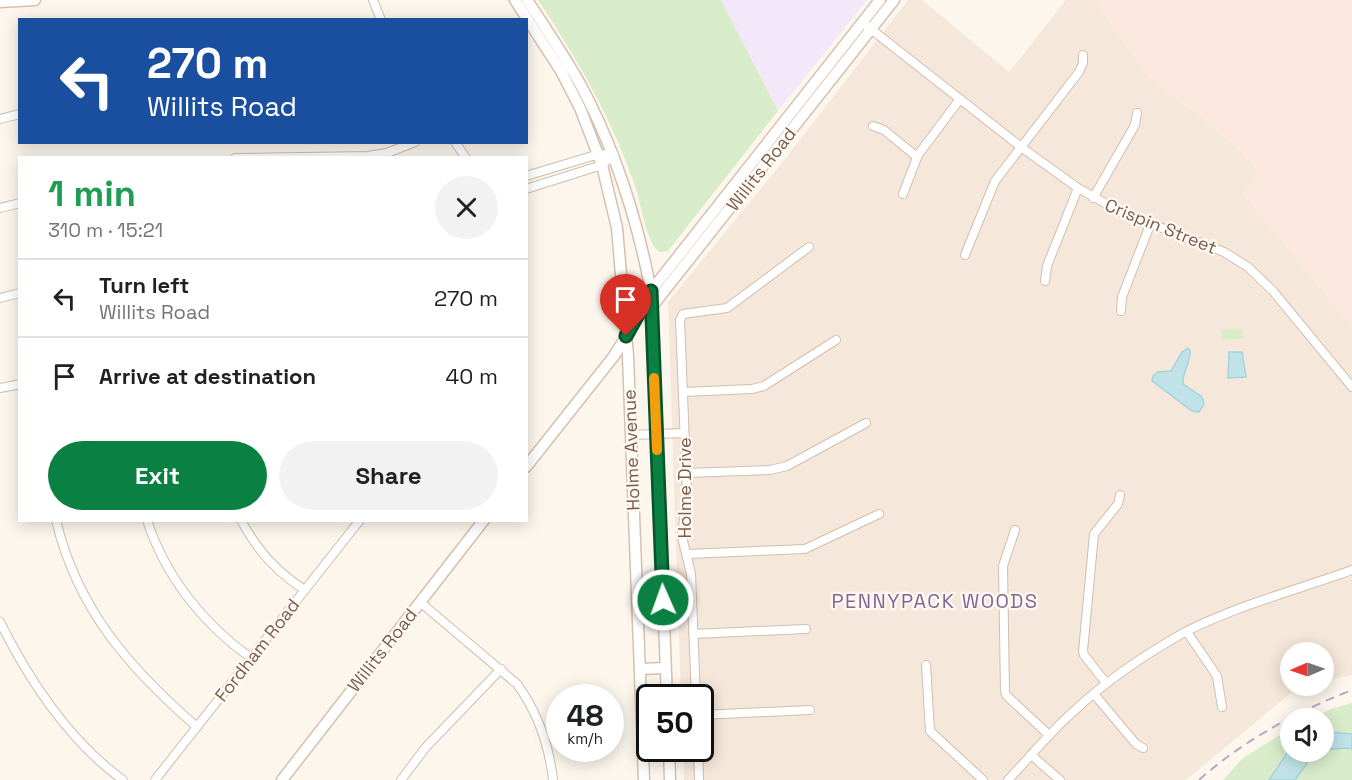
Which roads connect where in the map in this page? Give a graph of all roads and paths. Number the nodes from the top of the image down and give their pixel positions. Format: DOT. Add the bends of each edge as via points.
graph roads {
  1 [pos="35,0"];
  2 [pos="373,0"];
  3 [pos="515,0"];
  4 [pos="527,0"];
  5 [pos="880,0"];
  6 [pos="894,0"];
  7 [pos="0,2"];
  8 [pos="380,18"];
  9 [pos="526,18"];
  10 [pos="528,20"];
  11 [pos="867,26"];
  12 [pos="1083,55"];
  13 [pos="960,99"];
  14 [pos="1137,113"];
  15 [pos="18,114"];
  16 [pos="0,119"];
  17 [pos="873,126"];
  18 [pos="410,144"];
  19 [pos="1021,147"];
  20 [pos="599,153"];
  21 [pos="614,155"];
  22 [pos="368,156"];
  23 [pos="917,157"];
  24 [pos="603,165"];
  25 [pos="528,175"];
  26 [pos="528,188"];
  27 [pos="1078,188"];
  28 [pos="903,194"];
  29 [pos="1093,198"];
  30 [pos="18,204"];
  31 [pos="0,208"];
  32 [pos="1150,225"];
  33 [pos="809,247"];
  34 [pos="965,255"];
  35 [pos="1045,281"];
  36 [pos="651,291"];
  37 [pos="18,294"];
  38 [pos="0,298"];
  39 [pos="652,307"];
  40 [pos="1121,311"];
  41 [pos="626,336"];
  42 [pos="836,340"];
  43 [pos="18,384"];
  44 [pos="1352,387"];
  45 [pos="0,388"];
  46 [pos="683,392"];
  47 [pos="866,423"];
  48 [pos="684,433"];
  49 [pos="656,434"];
  50 [pos="631,435"];
  51 [pos="528,463"];
  52 [pos="686,473"];
  53 [pos="1120,495"];
  54 [pos="879,514"];
  55 [pos="57,522"];
  56 [pos="148,522"];
  57 [pos="242,522"];
  58 [pos="358,522"];
  59 [pos="482,522"];
  60 [pos="1015,530"];
  61 [pos="687,554"];
  62 [pos="1352,570"];
  63 [pos="305,590"];
  64 [pos="420,602"];
  65 [pos="0,622"];
  66 [pos="806,629"];
  67 [pos="1187,632"];
  68 [pos="693,634"];
  69 [pos="251,658"];
  70 [pos="926,665"];
  71 [pos="665,668"];
  72 [pos="501,669"];
  73 [pos="640,669"];
  74 [pos="1106,683"];
  75 [pos="666,684"];
  76 [pos="695,684"];
  77 [pos="1094,694"];
  78 [pos="1222,707"];
  79 [pos="810,710"];
  80 [pos="714,714"];
  81 [pos="197,726"];
  82 [pos="1049,735"];
  83 [pos="1143,748"];
  84 [pos="1031,755"];
  85 [pos="669,762"];
  86 [pos="698,762"];
  87 [pos="118,779"];
  88 [pos="155,780"];
  89 [pos="282,780"];
  90 [pos="401,780"];
  91 [pos="553,780"];
  92 [pos="644,780"];
  93 [pos="670,780"];
  94 [pos="699,780"];
  95 [pos="983,780"];
  96 [pos="1008,780"];
  97 [pos="1060,780"];
  1 -- 7 [label="main road"];
  2 -- 8 [label="street"];
  3 -- 9 [label="main road, Holme Avenue"];
  4 -- 21 [label="main road, Holme Avenue" via="575,74"];
  5 -- 11 [label="main road, Willits Road"];
  6 -- 11 [label="main road, Willits Road"];
  10 -- 20 [label="main road, Holme Avenue" via="568,83"];
  11 -- 13 [label="street, Crispin Street"];
  11 -- 36 [label="main road, Willits Road"];
  11 -- 39 [label="main road, Willits Road"];
  12 -- 19 [label="street" via="1079,72"];
  13 -- 19 [label="street, Crispin Street"];
  13 -- 23 [label="street"];
  14 -- 29 [label="street" via="1135,125"];
  15 -- 16 [label="street"];
  17 -- 23 [label="street" via="884,130"];
  18 -- 22 [label="street"];
  19 -- 27 [label="street, Crispin Street"];
  19 -- 34 [label="street" via="991,188"];
  20 -- 21 [label="street"];
  20 -- 24 [label="main road, Holme Avenue"];
  20 -- 25 [label="street"];
  21 -- 24 [label="street"];
  21 -- 36 [label="main road, Holme Avenue" via="634,214"];
  23 -- 28 [label="street"];
  24 -- 26 [label="street"];
  24 -- 41 [label="main road, Holme Avenue" via="617,228"];
  27 -- 29 [label="street, Crispin Street"];
  27 -- 35 [label="street" via="1047,266"];
  29 -- 32 [label="street, Crispin Street"];
  30 -- 31 [label="street"];
  32 -- 40 [label="street" via="1122,297"];
  32 -- 44 [label="street, Crispin Street" via="1224,252 1254,272"];
  33 -- 46 [label="street, Holme Drive" via="727,308 682,314"];
  36 -- 39 [label="main road, Holme Avenue"];
  36 -- 41 [label="main road, Willits Road"];
  37 -- 38 [label="street"];
  39 -- 41 [label="main road, Willits Road"];
  39 -- 49 [label="main road, Holme Avenue"];
  41 -- 50 [label="main road, Holme Avenue"];
  41 -- 51 [label="main road, Willits Road"];
  42 -- 46 [label="street" via="764,386"];
  43 -- 45 [label="street"];
  46 -- 48 [label="street, Holme Drive"];
  47 -- 52 [label="street" via="787,466"];
  48 -- 49 [label="street"];
  48 -- 52 [label="street, Holme Drive"];
  49 -- 50 [label="street"];
  49 -- 71 [label="main road, Holme Avenue"];
  50 -- 73 [label="main road, Holme Avenue"];
  52 -- 61 [label="street, Holme Drive" via="682,537"];
  53 -- 74 [label="street" via="1118,504 1094,534 1083,651"];
  54 -- 61 [label="street" via="805,549"];
  55 -- 81 [label="street" via="79,583 111,638 131,665"];
  56 -- 69 [label="street" via="161,555 188,598 224,637"];
  57 -- 63 [label="street" via="273,564"];
  58 -- 63 [label="street, Fordham Road"];
  59 -- 64 [label="main road, Willits Road"];
  60 -- 82 [label="street" via="1003,566 1005,692"];
  61 -- 68 [label="street, Holme Drive"];
  62 -- 67 [label="street" via="1245,607"];
  63 -- 69 [label="street, Fordham Road"];
  64 -- 72 [label="street"];
  64 -- 89 [label="main road, Willits Road"];
  65 -- 87 [label="street" via="55,711"];
  66 -- 68 [label="street"];
  67 -- 74 [label="street"];
  67 -- 78 [label="street" via="1217,676"];
  68 -- 76 [label="street, Holme Drive"];
  69 -- 81 [label="street, Fordham Road"];
  70 -- 95 [label="street" via="930,731"];
  71 -- 73 [label="main road"];
  71 -- 75 [label="main road, Holme Avenue"];
  72 -- 90 [label="street" via="426,747"];
  72 -- 91 [label="street" via="517,684 537,715"];
  73 -- 92 [label="main road, Holme Avenue"];
  74 -- 77 [label="street"];
  77 -- 82 [label="street"];
  77 -- 83 [label="street"];
  79 -- 80 [label="street"];
  81 -- 88 [label="street, Fordham Road"];
  82 -- 84 [label="street"];
  84 -- 96 [label="street"];
  84 -- 97 [label="street"];
  85 -- 93 [label="main road"];
  86 -- 94 [label="street"];
}
